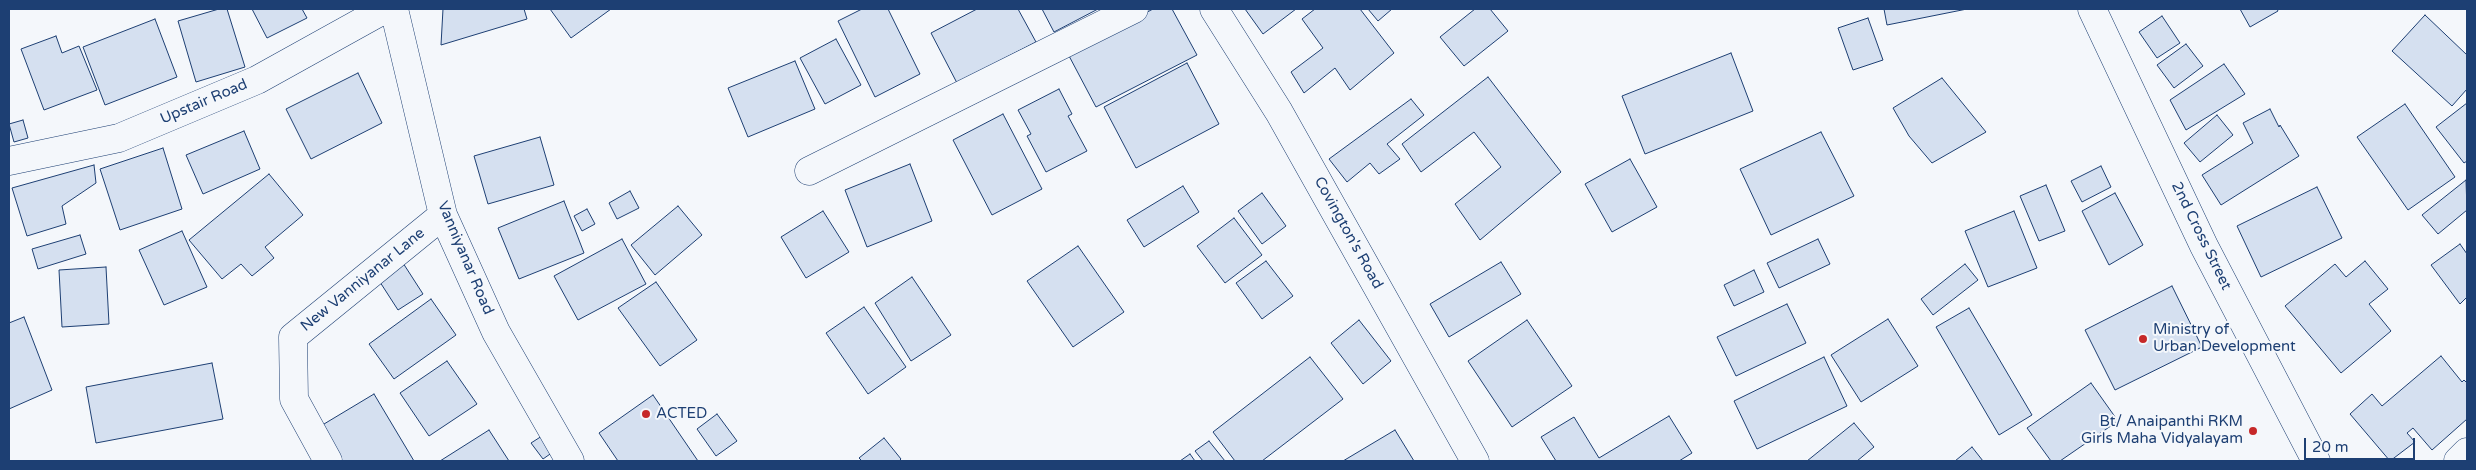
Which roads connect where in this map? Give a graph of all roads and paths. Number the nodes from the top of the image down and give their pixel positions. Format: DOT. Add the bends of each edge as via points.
graph roads {
  1 [pos="385,9"];
  2 [pos="394,9"];
  3 [pos="1134,9"];
  4 [pos="1214,9"];
  5 [pos="2092,9"];
  6 [pos="9,161"];
  7 [pos="809,171"];
  8 [pos="443,215"];
  9 [pos="2467,452"];
  10 [pos="328,461"];
  11 [pos="570,461"];
  12 [pos="1475,461"];
  13 [pos="2316,461"];
  14 [pos="2458,461"];
  1 -- 6 [label="street, Upstair Road" via="257,80 119,138"];
  2 -- 8 [label="street, Vanniyanar Road"];
  3 -- 7 [label="street"];
  4 -- 12 [label="street, Covington's Road" via="1279,112"];
  5 -- 13 [label="street, 2nd Cross Street" via="2204,246"];
  8 -- 10 [label="street, New Vanniyanar Lane" via="292,337 294,398"];
  8 -- 11 [label="street, Vanniyanar Road" via="496,332"];
  9 -- 14 [label="street"];
}
